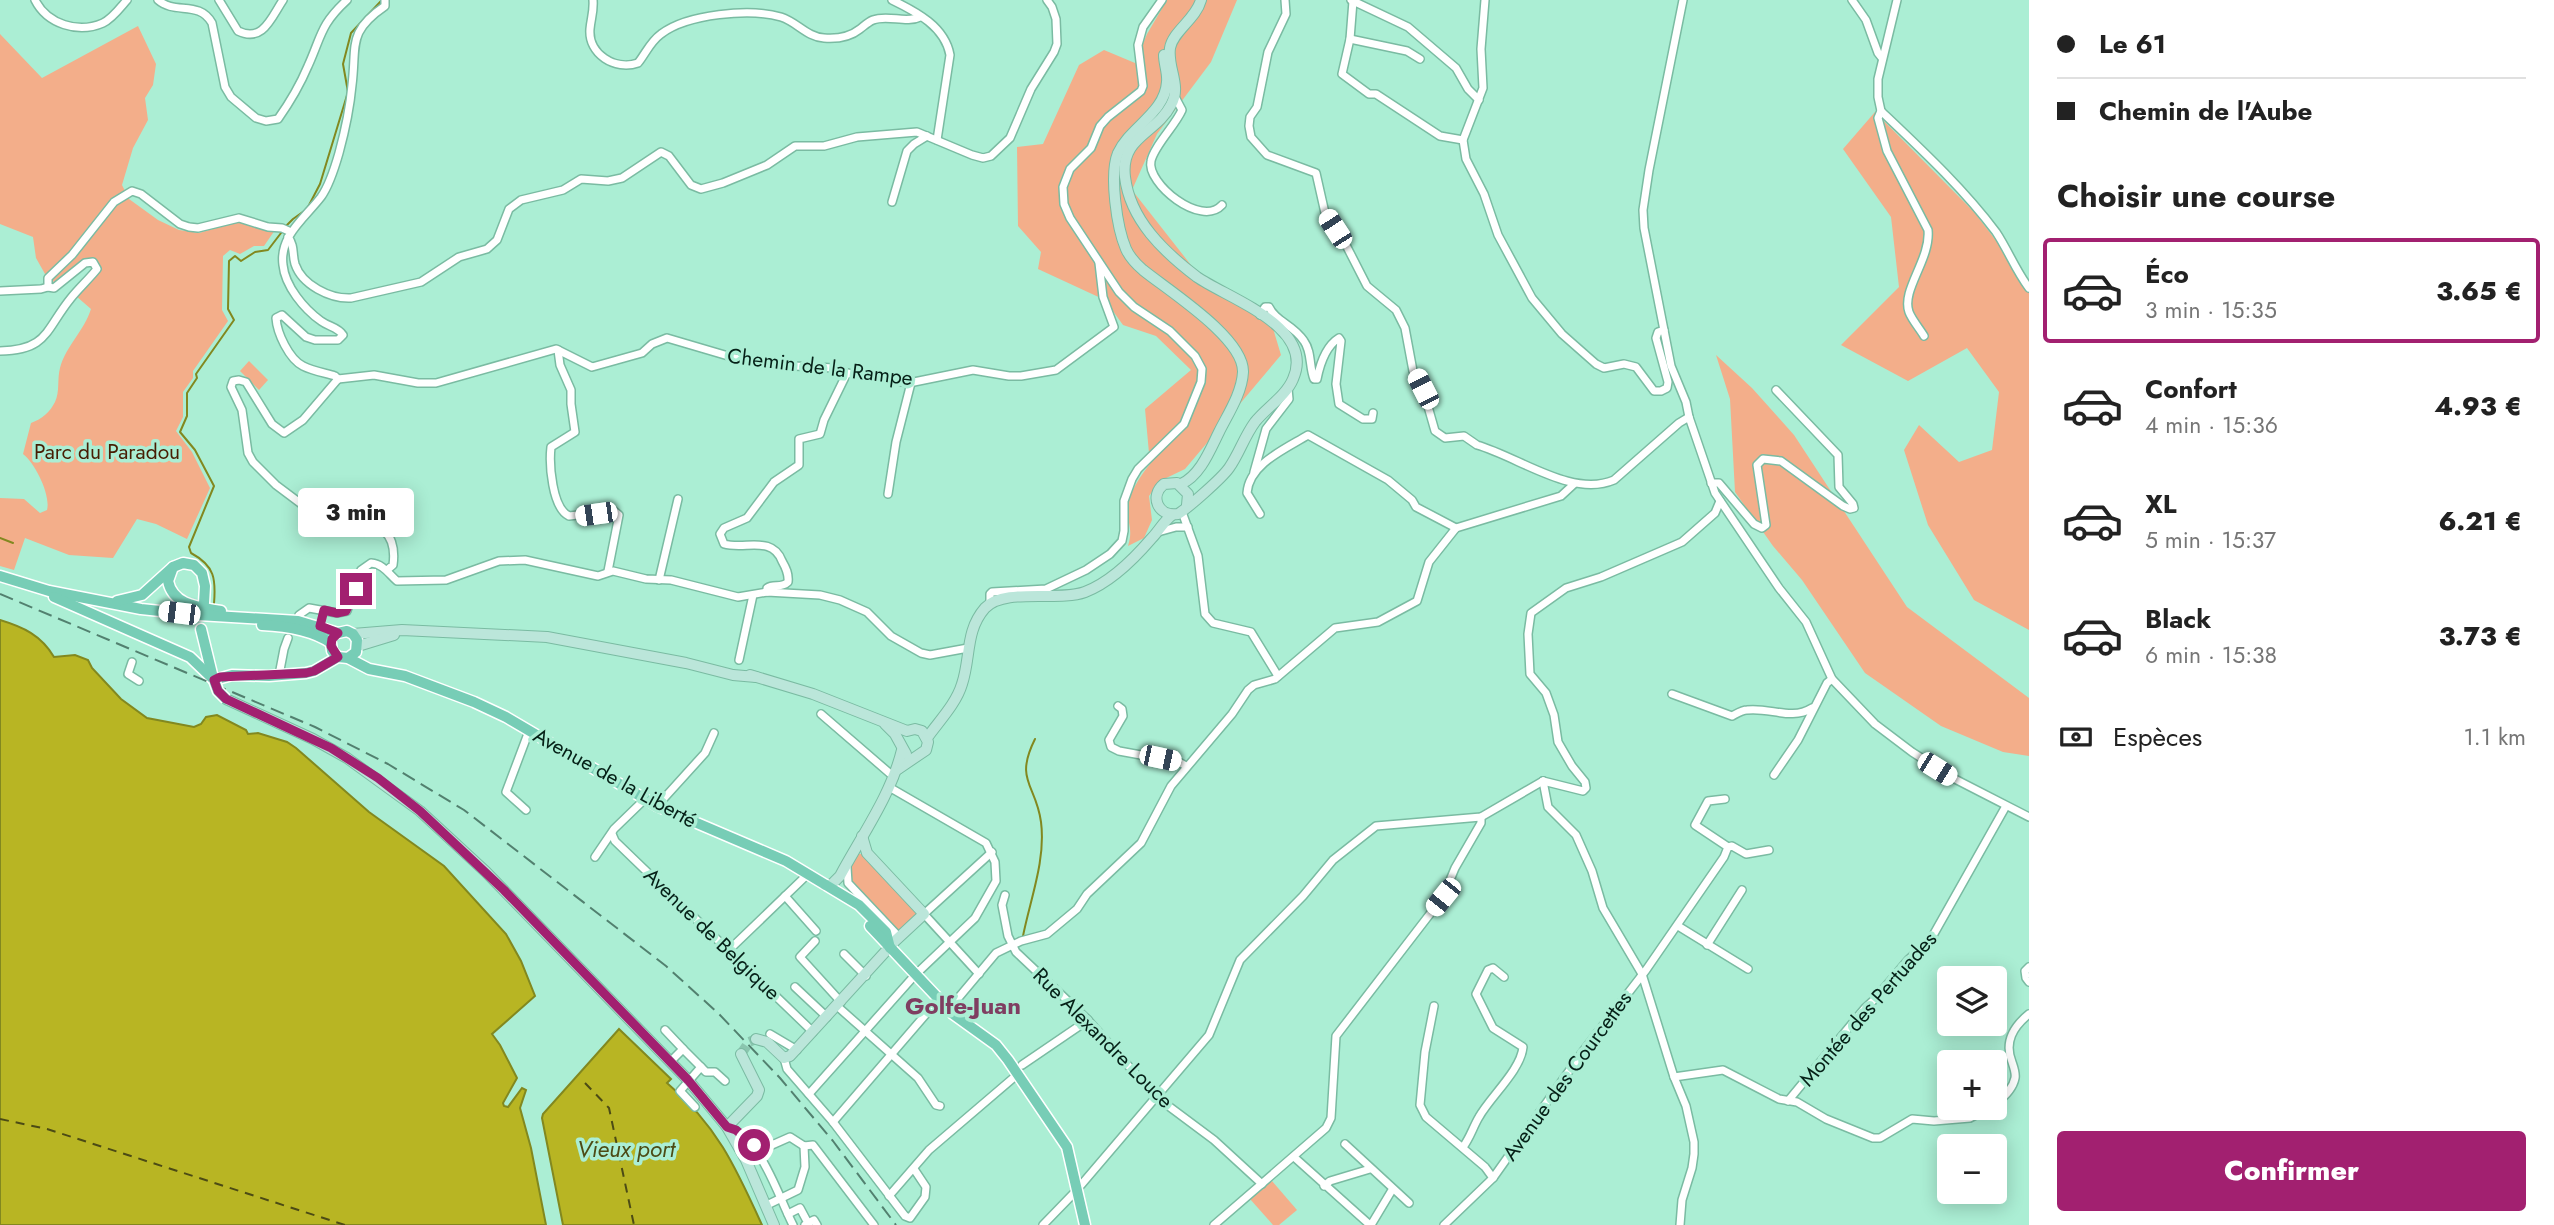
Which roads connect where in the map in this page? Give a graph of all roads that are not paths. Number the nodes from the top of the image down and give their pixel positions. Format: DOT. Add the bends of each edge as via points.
graph roads {
  1 [pos="35,0"];
  2 [pos="127,0"];
  3 [pos="158,0"];
  4 [pos="219,0"];
  5 [pos="283,0"];
  6 [pos="347,0"];
  7 [pos="385,0"];
  8 [pos="593,0"];
  9 [pos="892,0"];
  10 [pos="1047,0"];
  11 [pos="1162,0"];
  12 [pos="1195,0"];
  13 [pos="1201,0"];
  14 [pos="1285,0"];
  15 [pos="1485,0"];
  16 [pos="1683,0"];
  17 [pos="1897,0"];
  18 [pos="1352,1"];
  19 [pos="1854,2"];
  20 [pos="920,17"];
  21 [pos="1350,39"];
  22 [pos="1882,58"];
  23 [pos="1420,59"];
  24 [pos="1167,83"];
  25 [pos="1175,96"];
  26 [pos="1479,100"];
  27 [pos="1881,111"];
  28 [pos="927,136"];
  29 [pos="937,140"];
  30 [pos="1463,140"];
  31 [pos="892,202"];
  32 [pos="1222,205"];
  33 [pos="290,235"];
  34 [pos="1099,263"];
  35 [pos="48,287"];
  36 [pos="2029,288"];
  37 [pos="0,290"];
  38 [pos="1260,315"];
  39 [pos="1664,330"];
  40 [pos="1924,336"];
  41 [pos="558,350"];
  42 [pos="0,351"];
  43 [pos="847,373"];
  44 [pos="338,379"];
  45 [pos="911,383"];
  46 [pos="1287,388"];
  47 [pos="1776,390"];
  48 [pos="1373,414"];
  49 [pos="1689,417"];
  50 [pos="1254,472"];
  51 [pos="1711,483"];
  52 [pos="1181,484"];
  53 [pos="1574,484"];
  54 [pos="888,495"];
  55 [pos="678,499"];
  56 [pos="1720,501"];
  57 [pos="1176,512"];
  58 [pos="1260,514"];
  59 [pos="1188,527"];
  60 [pos="1456,528"];
  61 [pos="1158,530"];
  62 [pos="173,566"];
  63 [pos="387,570"];
  64 [pos="608,571"];
  65 [pos="0,578"];
  66 [pos="659,580"];
  67 [pos="13,582"];
  68 [pos="767,592"];
  69 [pos="753,595"];
  70 [pos="52,596"];
  71 [pos="107,602"];
  72 [pos="204,603"];
  73 [pos="990,603"];
  74 [pos="324,610"];
  75 [pos="299,615"];
  76 [pos="282,620"];
  77 [pos="320,626"];
  78 [pos="416,632"];
  79 [pos="338,633"];
  80 [pos="353,634"];
  81 [pos="288,638"];
  82 [pos="331,643"];
  83 [pos="968,648"];
  84 [pos="350,653"];
  85 [pos="739,660"];
  86 [pos="132,662"];
  87 [pos="208,674"];
  88 [pos="279,675"];
  89 [pos="1278,676"];
  90 [pos="1832,679"];
  91 [pos="139,681"];
  92 [pos="1672,694"];
  93 [pos="226,699"];
  94 [pos="1118,706"];
  95 [pos="1812,708"];
  96 [pos="821,713"];
  97 [pos="884,722"];
  98 [pos="907,731"];
  99 [pos="529,732"];
  100 [pos="714,733"];
  101 [pos="925,735"];
  102 [pos="901,748"];
  103 [pos="913,757"];
  104 [pos="1186,766"];
  105 [pos="1774,775"];
  106 [pos="894,778"];
  107 [pos="1543,782"];
  108 [pos="645,799"];
  109 [pos="1725,799"];
  110 [pos="657,806"];
  111 [pos="2006,806"];
  112 [pos="526,810"];
  113 [pos="1481,817"];
  114 [pos="2029,817"];
  115 [pos="612,834"];
  116 [pos="862,836"];
  117 [pos="1728,847"];
  118 [pos="1769,850"];
  119 [pos="992,852"];
  120 [pos="867,853"];
  121 [pos="850,857"];
  122 [pos="595,858"];
  123 [pos="807,874"];
  124 [pos="840,876"];
  125 [pos="825,885"];
  126 [pos="1742,890"];
  127 [pos="1005,895"];
  128 [pos="785,896"];
  129 [pos="841,896"];
  130 [pos="924,914"];
  131 [pos="1678,926"];
  132 [pos="816,931"];
  133 [pos="899,937"];
  134 [pos="815,941"];
  135 [pos="949,943"];
  136 [pos="1012,944"];
  137 [pos="1707,945"];
  138 [pos="890,948"];
  139 [pos="729,950"];
  140 [pos="844,954"];
  141 [pos="2029,967"];
  142 [pos="1748,969"];
  143 [pos="979,974"];
  144 [pos="1642,974"];
  145 [pos="915,975"];
  146 [pos="866,976"];
  147 [pos="1504,977"];
  148 [pos="2029,982"];
  149 [pos="795,987"];
  150 [pos="939,999"];
  151 [pos="839,1004"];
  152 [pos="1434,1006"];
  153 [pos="948,1009"];
  154 [pos="2029,1014"];
  155 [pos="827,1017"];
  156 [pos="1088,1020"];
  157 [pos="665,1030"];
  158 [pos="866,1031"];
  159 [pos="813,1032"];
  160 [pos="756,1039"];
  161 [pos="683,1049"];
  162 [pos="741,1054"];
  163 [pos="791,1054"];
  164 [pos="892,1054"];
  165 [pos="670,1062"];
  166 [pos="701,1067"];
  167 [pos="1020,1070"];
  168 [pos="1674,1077"];
  169 [pos="688,1080"];
  170 [pos="725,1081"];
  171 [pos="2007,1093"];
  172 [pos="809,1094"];
  173 [pos="1155,1096"];
  174 [pos="1788,1101"];
  175 [pos="695,1107"];
  176 [pos="940,1107"];
  177 [pos="1946,1120"];
  178 [pos="833,1122"];
  179 [pos="727,1127"];
  180 [pos="1345,1144"];
  181 [pos="804,1146"];
  182 [pos="1463,1147"];
  183 [pos="757,1152"];
  184 [pos="745,1157"];
  185 [pos="1294,1157"];
  186 [pos="914,1168"];
  187 [pos="1370,1169"];
  188 [pos="769,1175"];
  189 [pos="1493,1178"];
  190 [pos="756,1181"];
  191 [pos="1262,1184"];
  192 [pos="1324,1186"];
  193 [pos="1077,1189"];
  194 [pos="1392,1190"];
  195 [pos="889,1196"];
  196 [pos="780,1199"];
  197 [pos="1409,1203"];
  198 [pos="767,1205"];
  199 [pos="789,1221"];
  200 [pos="807,1224"];
  201 [pos="774,1225"];
  202 [pos="817,1225"];
  203 [pos="874,1225"];
  204 [pos="1043,1225"];
  205 [pos="1085,1225"];
  206 [pos="1214,1225"];
  207 [pos="1370,1225"];
  208 [pos="1444,1225"];
  209 [pos="1679,1225"];
  1 -- 2 [label="street" via="44,14 81,27 105,22"];
  3 -- 6 [label="street" via="165,6 187,7 208,16 225,87 256,118 266,121 278,119 310,64 319,33"];
  4 -- 5 [label="street" via="237,32 253,36 262,32"];
  7 -- 33 [label="street" via="385,6 362,26 353,45 346,122 323,195"];
  8 -- 20 [label="street" via="592,43 602,57 624,66 638,63 652,41 670,28 719,14 781,17 824,38 846,37 871,20"];
  9 -- 20 [label="street"];
  10 -- 29 [label="street" via="1056,19 1057,44 1010,138 983,158"];
  11 -- 34 [label="street" via="1143,27 1138,45 1143,86 1100,126 1063,187 1070,218"];
  12 -- 24 [label="main road" via="1167,38"];
  13 -- 25 [label="main road" via="1197,12 1172,42"];
  14 -- 53 [label="street" via="1286,14 1268,51 1257,107 1250,117 1251,137 1267,155 1316,173 1325,213 1367,286 1396,310 1405,328 1413,371 1435,432 1446,438 1464,436"];
  15 -- 26 [label="street"];
  16 -- 39 [label="street" via="1643,210"];
  17 -- 22 [label="street"];
  18 -- 21 [label="street"];
  18 -- 26 [label="street" via="1408,27 1456,68"];
  19 -- 22 [label="street"];
  20 -- 29 [label="street" via="940,30 950,55"];
  21 -- 23 [label="street" via="1407,51"];
  21 -- 30 [label="street" via="1342,74 1440,136"];
  22 -- 27 [label="street"];
  24 -- 25 [label="street"];
  24 -- 52 [label="main road" via="1156,108 1117,155 1114,182 1122,236 1131,258 1143,271 1229,338 1240,357 1243,375 1208,452 1196,472"];
  25 -- 32 [label="street" via="1182,110 1151,159 1152,172 1183,205 1200,211"];
  25 -- 38 [label="main road" via="1161,119 1128,150 1124,165 1129,196 1155,240 1200,279"];
  26 -- 30 [label="street"];
  27 -- 36 [label="street" via="1977,210"];
  27 -- 40 [label="street" via="1878,118 1886,151 1928,230 1927,253 1907,297 1909,312"];
  28 -- 29 [label="street"];
  28 -- 31 [label="street" via="907,151"];
  28 -- 33 [label="street" via="910,132 857,137 824,146 795,146 767,165 701,189 691,185 661,152 615,181 581,178 563,190 521,200 509,209 492,246 459,257 421,282 351,298 326,294 307,281 295,262"];
  30 -- 39 [label="street" via="1466,159 1498,235 1539,307 1562,334 1596,364 1636,367 1654,391 1661,391 1668,382 1656,338"];
  33 -- 35 [label="street" via="239,218 189,227 132,191 114,202 48,278"];
  33 -- 44 [label="street" via="282,262 290,287 318,319 343,335 338,340 306,337 282,315 276,318 276,325 293,359"];
  34 -- 45 [label="street, Chemin de la Rampe" via="1103,298 1114,327 1056,370 1009,376 973,370"];
  34 -- 73 [label="street" via="1119,292 1195,356 1202,369 1201,382 1184,424 1132,479 1124,501 1122,541 1110,554 1046,589 992,592"];
  35 -- 37 [label="street"];
  35 -- 42 [label="street" via="54,288 85,263 93,262 97,269 39,341 31,347"];
  38 -- 46 [label="main road" via="1280,327 1294,344 1295,370"];
  38 -- 48 [label="street" via="1269,307 1299,334 1314,379 1339,338 1339,404 1363,419 1372,419"];
  39 -- 49 [label="street"];
  41 -- 43 [label="street, Chemin de la Rampe" via="592,367 642,354 667,338 735,358"];
  41 -- 44 [label="street" via="436,383 374,375"];
  41 -- 64 [label="street" via="571,390 575,432 551,447 555,492 559,508 569,516 614,512 619,516"];
  43 -- 45 [label="street, Chemin de la Rampe"];
  43 -- 68 [label="street" via="820,434 799,439 799,465 774,482 747,518 720,534 724,544 764,545 779,552 788,582 770,586"];
  44 -- 63 [label="street" via="303,421 284,433 272,424 246,382 236,381 231,387 246,422 248,453 261,471 312,512 366,500 367,512 351,527 356,531 376,527 386,533 395,551 393,565"];
  45 -- 54 [label="street"];
  46 -- 50 [label="street" via="1289,399 1266,429"];
  46 -- 57 [label="main road" via="1249,430 1227,471"];
  47 -- 51 [label="street" via="1838,456 1839,487 1854,508 1843,506 1781,461 1763,459 1757,465 1766,526 1762,528 1719,483"];
  49 -- 51 [label="street"];
  49 -- 53 [label="street" via="1614,480 1603,485"];
  50 -- 58 [label="street" via="1247,493"];
  50 -- 60 [label="street" via="1308,435 1388,480 1416,507"];
  51 -- 56 [label="street"];
  52 -- 57 [label="main road" via="1188,494"];
  52 -- 57 [label="main road" via="1170,482 1157,492 1156,503"];
  53 -- 60 [label="street" via="1561,496"];
  55 -- 66 [label="street"];
  56 -- 90 [label="street" via="1806,622"];
  56 -- 107 [label="street" via="1715,513 1682,542 1566,588 1531,613 1530,674 1546,693 1558,742 1586,788"];
  57 -- 59 [label="street"];
  57 -- 61 [label="main road"];
  59 -- 61 [label="street"];
  59 -- 89 [label="street" via="1198,556 1205,614 1213,623 1251,632"];
  60 -- 89 [label="street" via="1429,562 1417,601 1378,622 1335,628"];
  61 -- 73 [label="main road" via="1110,579 1084,593 1013,597"];
  62 -- 71 [label="main road" via="142,595"];
  62 -- 72 [label="main road" via="189,563 198,568 204,578"];
  62 -- 76 [label="main road" via="169,586 183,602"];
  63 -- 64 [label="street" via="397,581 446,580 509,560 598,576"];
  63 -- 74 [label="street" via="378,564 365,565 348,609 337,613"];
  64 -- 66 [label="street"];
  65 -- 67 [label="main road"];
  66 -- 69 [label="street" via="738,597"];
  67 -- 70 [label="main road"];
  67 -- 71 [label="main road"];
  68 -- 69 [label="street"];
  68 -- 83 [label="street" via="840,600 867,612 891,636 921,653"];
  69 -- 85 [label="street"];
  70 -- 82 [label="main road" via="184,621 286,628"];
  70 -- 87 [label="main road" via="170,646"];
  71 -- 76 [label="main road" via="198,615"];
  73 -- 83 [label="main road" via="974,624"];
  74 -- 75 [label="street" via="309,608"];
  74 -- 77 [label="street"];
  76 -- 77 [label="main road"];
  77 -- 79 [label="main road"];
  78 -- 80 [label="main road"];
  78 -- 84 [label="main road" via="388,636"];
  78 -- 97 [label="main road" via="547,637 735,670"];
  79 -- 80 [label="main road"];
  79 -- 82 [label="main road"];
  80 -- 84 [label="main road"];
  81 -- 88 [label="street"];
  82 -- 84 [label="main road" via="332,651"];
  83 -- 101 [label="main road" via="961,687"];
  84 -- 88 [label="main road" via="314,671"];
  84 -- 99 [label="main road, Avenue de la Liberté" via="380,670 474,702"];
  86 -- 91 [label="street" via="128,674"];
  87 -- 88 [label="main road"];
  87 -- 93 [label="main road, bridge"];
  89 -- 104 [label="street" via="1248,690"];
  90 -- 95 [label="street"];
  90 -- 111 [label="street" via="1892,737 1951,777"];
  92 -- 95 [label="street" via="1732,716 1746,710 1802,714"];
  93 -- 165 [label="main road" via="331,748 401,795 486,872"];
  94 -- 104 [label="street" via="1124,716 1109,740 1111,747"];
  95 -- 105 [label="street" via="1798,740"];
  96 -- 106 [label="street"];
  97 -- 98 [label="main road"];
  97 -- 102 [label="main road"];
  98 -- 101 [label="main road" via="915,729"];
  98 -- 102 [label="main road"];
  99 -- 108 [label="main road, Avenue de la Liberté"];
  99 -- 112 [label="street" via="506,792"];
  100 -- 110 [label="street" via="705,753"];
  101 -- 103 [label="main road" via="928,747"];
  102 -- 103 [label="main road"];
  102 -- 106 [label="main road"];
  103 -- 106 [label="main road"];
  104 -- 136 [label="street" via="1141,843 1077,909 1047,934"];
  106 -- 116 [label="main road"];
  106 -- 119 [label="street" via="986,843"];
  107 -- 113 [label="street"];
  107 -- 144 [label="street" via="1548,807 1576,835 1603,908"];
  108 -- 110 [label="main road, Avenue de la Liberté"];
  108 -- 115 [label="street"];
  109 -- 117 [label="street" via="1708,801 1695,825"];
  110 -- 123 [label="main road, Avenue de la Liberté" via="786,860"];
  111 -- 114 [label="street"];
  111 -- 174 [label="street, Montée des Pertuades" via="1931,939 1865,1008"];
  113 -- 173 [label="street" via="1376,826 1333,860 1240,960 1209,1035"];
  113 -- 185 [label="street" via="1443,897 1336,1036 1331,1118"];
  115 -- 122 [label="street"];
  115 -- 139 [label="street, Avenue de Belgique"];
  116 -- 120 [label="main road"];
  116 -- 121 [label="main road"];
  117 -- 118 [label="street" via="1746,854"];
  117 -- 131 [label="street, Avenue des Courcettes"];
  119 -- 130 [label="street"];
  119 -- 135 [label="street" via="996,881 975,918"];
  120 -- 121 [label="street"];
  120 -- 130 [label="main road"];
  121 -- 124 [label="main road"];
  121 -- 133 [label="street" via="848,883"];
  123 -- 125 [label="main road, Avenue de la Liberté"];
  123 -- 128 [label="street"];
  124 -- 125 [label="main road"];
  124 -- 129 [label="main road"];
  125 -- 129 [label="main road, Avenue de la Liberté"];
  126 -- 137 [label="street"];
  127 -- 136 [label="street" via="1002,905"];
  128 -- 132 [label="street"];
  128 -- 139 [label="street"];
  129 -- 138 [label="main road, Avenue de la Liberté" via="859,905 886,932"];
  130 -- 133 [label="main road"];
  130 -- 135 [label="street"];
  131 -- 137 [label="street"];
  131 -- 144 [label="street, Avenue des Courcettes"];
  133 -- 138 [label="main road"];
  134 -- 151 [label="street" via="800,957"];
  135 -- 143 [label="street"];
  135 -- 145 [label="street"];
  136 -- 143 [label="street" via="996,953"];
  136 -- 156 [label="street, Rue Alexandre Louce"];
  137 -- 142 [label="street"];
  138 -- 145 [label="main road, Avenue de la Liberté"];
  138 -- 146 [label="main road"];
  139 -- 159 [label="street, Avenue de Belgique"];
  140 -- 146 [label="street"];
  141 -- 148 [label="street" via="2025,971"];
  143 -- 153 [label="street"];
  144 -- 168 [label="street"];
  144 -- 189 [label="street, Avenue des Courcettes"];
  145 -- 150 [label="main road, Avenue de la Liberté"];
  145 -- 158 [label="street"];
  146 -- 151 [label="main road"];
  147 -- 182 [label="street, Avenue des Courcettes" via="1493,968 1488,970 1476,994 1493,1028 1523,1051"];
  149 -- 155 [label="street"];
  150 -- 153 [label="main road, Avenue de la Liberté"];
  150 -- 164 [label="street"];
  151 -- 155 [label="main road"];
  151 -- 158 [label="street"];
  152 -- 182 [label="street, Avenue des Courcettes" via="1420,1105 1426,1117"];
  153 -- 167 [label="main road, Avenue de la Liberté" via="996,1045"];
  154 -- 171 [label="street" via="2012,1032 2009,1056 2016,1074"];
  155 -- 159 [label="main road"];
  156 -- 167 [label="street"];
  156 -- 173 [label="street, Rue Alexandre Louce"];
  157 -- 161 [label="street"];
  158 -- 164 [label="street"];
  158 -- 172 [label="street"];
  159 -- 163 [label="main road"];
  160 -- 163 [label="main road"];
  161 -- 165 [label="street"];
  161 -- 166 [label="street"];
  162 -- 179 [label="main road" via="759,1090"];
  163 -- 172 [label="street" via="787,1069"];
  164 -- 176 [label="street"];
  164 -- 178 [label="street"];
  165 -- 169 [label="main road"];
  166 -- 169 [label="street"];
  166 -- 170 [label="street"];
  167 -- 186 [label="street"];
  167 -- 193 [label="main road, Avenue de la Liberté" via="1062,1138"];
  168 -- 174 [label="street" via="1723,1070"];
  168 -- 209 [label="street" via="1694,1142"];
  169 -- 175 [label="street" via="680,1091"];
  169 -- 179 [label="main road"];
  172 -- 178 [label="street"];
  173 -- 191 [label="street, Rue Alexandre Louce"];
  173 -- 193 [label="street"];
  174 -- 177 [label="street" via="1873,1138 1912,1119"];
  178 -- 195 [label="street"];
  179 -- 183 [label="street" via="749,1139"];
  179 -- 184 [label="main road"];
  180 -- 187 [label="street"];
  181 -- 183 [label="street" via="790,1137"];
  181 -- 196 [label="street" via="805,1167 798,1190"];
  181 -- 203 [label="street" via="813,1145"];
  182 -- 189 [label="street, Avenue des Courcettes"];
  183 -- 184 [label="street"];
  183 -- 188 [label="street"];
  184 -- 190 [label="main road"];
  185 -- 191 [label="street"];
  185 -- 192 [label="street"];
  186 -- 195 [label="street"];
  186 -- 195 [label="street" via="926,1187 914,1215 905,1216"];
  187 -- 192 [label="street"];
  187 -- 194 [label="street"];
  188 -- 190 [label="street"];
  188 -- 196 [label="street"];
  189 -- 208 [label="street, Avenue des Courcettes"];
  190 -- 198 [label="main road"];
  191 -- 206 [label="street"];
  192 -- 207 [label="street"];
  193 -- 204 [label="street"];
  193 -- 205 [label="main road, Avenue de la Liberté"];
  194 -- 197 [label="street"];
  194 -- 207 [label="street"];
  196 -- 198 [label="street"];
  196 -- 199 [label="street"];
  198 -- 201 [label="main road"];
  199 -- 200 [label="street" via="800,1208"];
  200 -- 202 [label="street" via="814,1220"];
}
